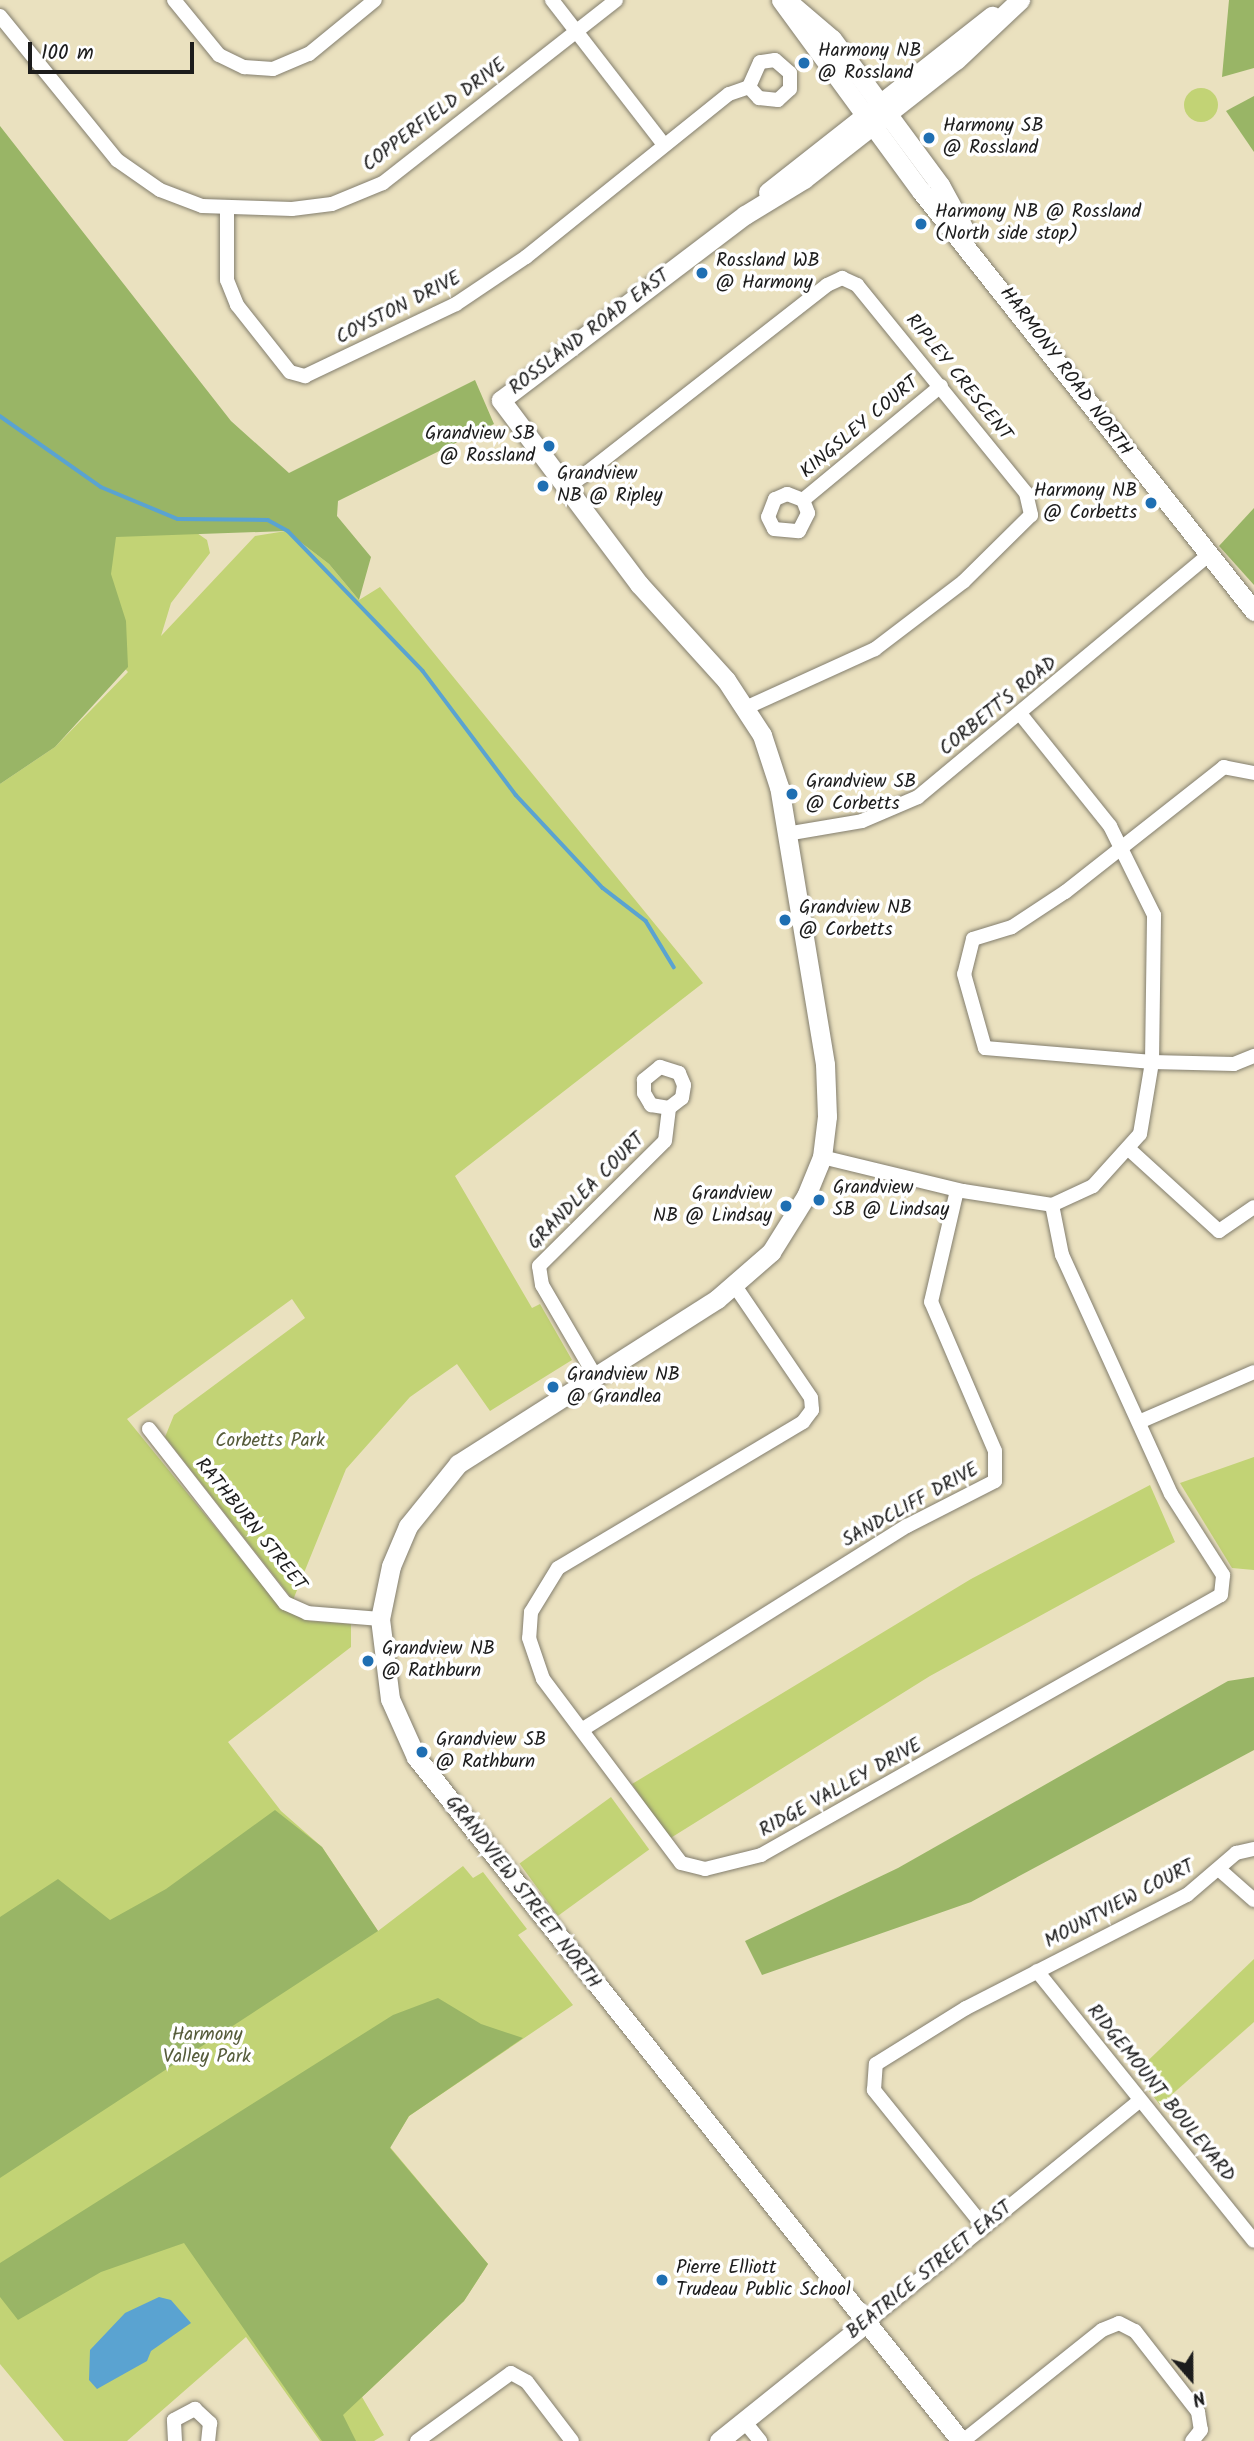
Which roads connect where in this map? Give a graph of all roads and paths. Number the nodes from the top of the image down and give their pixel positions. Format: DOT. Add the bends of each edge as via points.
graph roads {
  1 [pos="174,0"];
  2 [pos="375,0"];
  3 [pos="552,0"];
  4 [pos="617,0"];
  5 [pos="784,0"];
  6 [pos="1018,0"];
  7 [pos="0,16"];
  8 [pos="578,31"];
  9 [pos="749,87"];
  10 [pos="883,107"];
  11 [pos="867,119"];
  12 [pos="664,145"];
  13 [pos="227,209"];
  14 [pos="984,263"];
  15 [pos="940,386"];
  16 [pos="501,400"];
  17 [pos="566,489"];
  18 [pos="803,500"];
  19 [pos="1208,555"];
  20 [pos="1254,611"];
  21 [pos="748,707"];
  22 [pos="1021,715"];
  23 [pos="1254,773"];
  24 [pos="786,834"];
  25 [pos="1120,845"];
  26 [pos="1254,1056"];
  27 [pos="1152,1062"];
  28 [pos="668,1108"];
  29 [pos="1131,1151"];
  30 [pos="822,1157"];
  31 [pos="957,1190"];
  32 [pos="1052,1205"];
  33 [pos="1254,1208"];
  34 [pos="735,1286"];
  35 [pos="1254,1372"];
  36 [pos="594,1374"];
  37 [pos="1139,1422"];
  38 [pos="149,1429"];
  39 [pos="380,1619"];
  40 [pos="583,1729"];
  41 [pos="1254,1849"];
  42 [pos="1221,1871"];
  43 [pos="1254,1900"];
  44 [pos="1037,1971"];
  45 [pos="1140,2100"];
  46 [pos="984,2227"];
  47 [pos="1254,2241"];
  48 [pos="866,2323"];
  49 [pos="744,2421"];
  50 [pos="175,2441"];
  51 [pos="208,2441"];
  52 [pos="417,2441"];
  53 [pos="572,2441"];
  54 [pos="719,2441"];
  55 [pos="760,2441"];
  56 [pos="962,2441"];
  57 [pos="1192,2441"];
  1 -- 2 [label="street" via="219,55 244,67 273,69 309,54"];
  3 -- 8 [label="street"];
  4 -- 8 [label="street, COPPERFIELD DRIVE"];
  5 -- 10 [label="street, HARMONY ROAD NORTH" via="832,39"];
  5 -- 11 [label="street, HARMONY ROAD NORTH"];
  6 -- 10 [label="street, ROSSLAND ROAD EAST"];
  7 -- 13 [label="street, COPPERFIELD DRIVE" via="117,160 160,190"];
  8 -- 12 [label="street"];
  8 -- 13 [label="street, COPPERFIELD DRIVE" via="383,183 332,204"];
  9 -- 12 [label="street, COYSTON DRIVE"];
  10 -- 11 [label="street, ROSSLAND ROAD EAST"];
  10 -- 14 [label="street, HARMONY ROAD NORTH" via="940,185"];
  11 -- 14 [label="street, HARMONY ROAD NORTH"];
  11 -- 16 [label="street, ROSSLAND ROAD EAST"];
  12 -- 13 [label="street, COYSTON DRIVE" via="526,257 456,304 305,376 290,372 237,304 227,280"];
  14 -- 19 [label="street, HARMONY ROAD NORTH"];
  15 -- 17 [label="street, RIPLEY CRESCENT" via="857,285 834,281"];
  15 -- 18 [label="street, KINGSLEY COURT"];
  15 -- 21 [label="street, RIPLEY CRESCENT" via="1026,493 1031,515 963,582 875,649"];
  16 -- 17 [label="street, GRANDVIEW STREET NORTH"];
  17 -- 21 [label="street, GRANDVIEW STREET NORTH"];
  19 -- 20 [label="street, HARMONY ROAD NORTH"];
  19 -- 22 [label="street, CORBETT'S ROAD"];
  21 -- 24 [label="street, GRANDVIEW STREET NORTH" via="773,764"];
  22 -- 24 [label="street, CORBETT'S ROAD" via="901,808"];
  22 -- 25 [label="street"];
  23 -- 25 [label="street" via="1224,767"];
  24 -- 30 [label="street, GRANDVIEW STREET NORTH" via="825,1064"];
  25 -- 27 [label="street" via="1154,915"];
  25 -- 27 [label="street" via="1012,927 972,939 964,974 985,1048"];
  26 -- 27 [label="street" via="1234,1064"];
  27 -- 29 [label="street"];
  28 -- 36 [label="street, GRANDLEA COURT" via="660,1149 539,1266 542,1285"];
  29 -- 32 [label="street" via="1093,1186"];
  29 -- 33 [label="street" via="1219,1231"];
  30 -- 31 [label="street"];
  30 -- 34 [label="street, GRANDVIEW STREET NORTH" via="786,1232"];
  31 -- 32 [label="street"];
  31 -- 40 [label="street, SANDCLIFF DRIVE" via="931,1302 995,1451 995,1481 907,1526"];
  32 -- 37 [label="street, RIDGE VALLEY DRIVE" via="1062,1255"];
  34 -- 36 [label="street, GRANDVIEW STREET NORTH"];
  34 -- 40 [label="street, RIDGE VALLEY DRIVE" via="811,1398 812,1410 803,1422 558,1568 542,1588 531,1612 532,1661"];
  35 -- 37 [label="street"];
  36 -- 39 [label="street, GRANDVIEW STREET NORTH" via="476,1449 437,1484 397,1548"];
  37 -- 40 [label="street, RIDGE VALLEY DRIVE" via="1171,1494 1223,1575 1221,1595 828,1819 761,1855 705,1869 681,1863"];
  38 -- 39 [label="street, RATHBURN STREET" via="285,1603 307,1613"];
  39 -- 48 [label="street, GRANDVIEW STREET NORTH" via="390,1699 416,1757"];
  41 -- 42 [label="street, MOUNTVIEW COURT" via="1236,1853"];
  42 -- 43 [label="street, MOUNTVIEW COURT"];
  42 -- 44 [label="street, MOUNTVIEW COURT"];
  44 -- 45 [label="street, RIDGEMOUNT BOULEVARD"];
  44 -- 46 [label="street, MOUNTVIEW COURT" via="880,2061 871,2076 877,2094"];
  45 -- 46 [label="street, BEATRICE STREET EAST"];
  45 -- 47 [label="street, RIDGEMOUNT BOULEVARD"];
  46 -- 48 [label="street, BEATRICE STREET EAST"];
  48 -- 49 [label="street, BEATRICE STREET EAST"];
  48 -- 56 [label="street, GRANDVIEW STREET NORTH"];
  49 -- 54 [label="street, BEATRICE STREET EAST"];
  49 -- 55 [label="street"];
  50 -- 51 [label="street" via="174,2420 195,2409 211,2423"];
  52 -- 53 [label="street" via="511,2374 527,2382"];
  56 -- 57 [label="street" via="1102,2330 1119,2323 1135,2332 1196,2409 1201,2425"];
}
